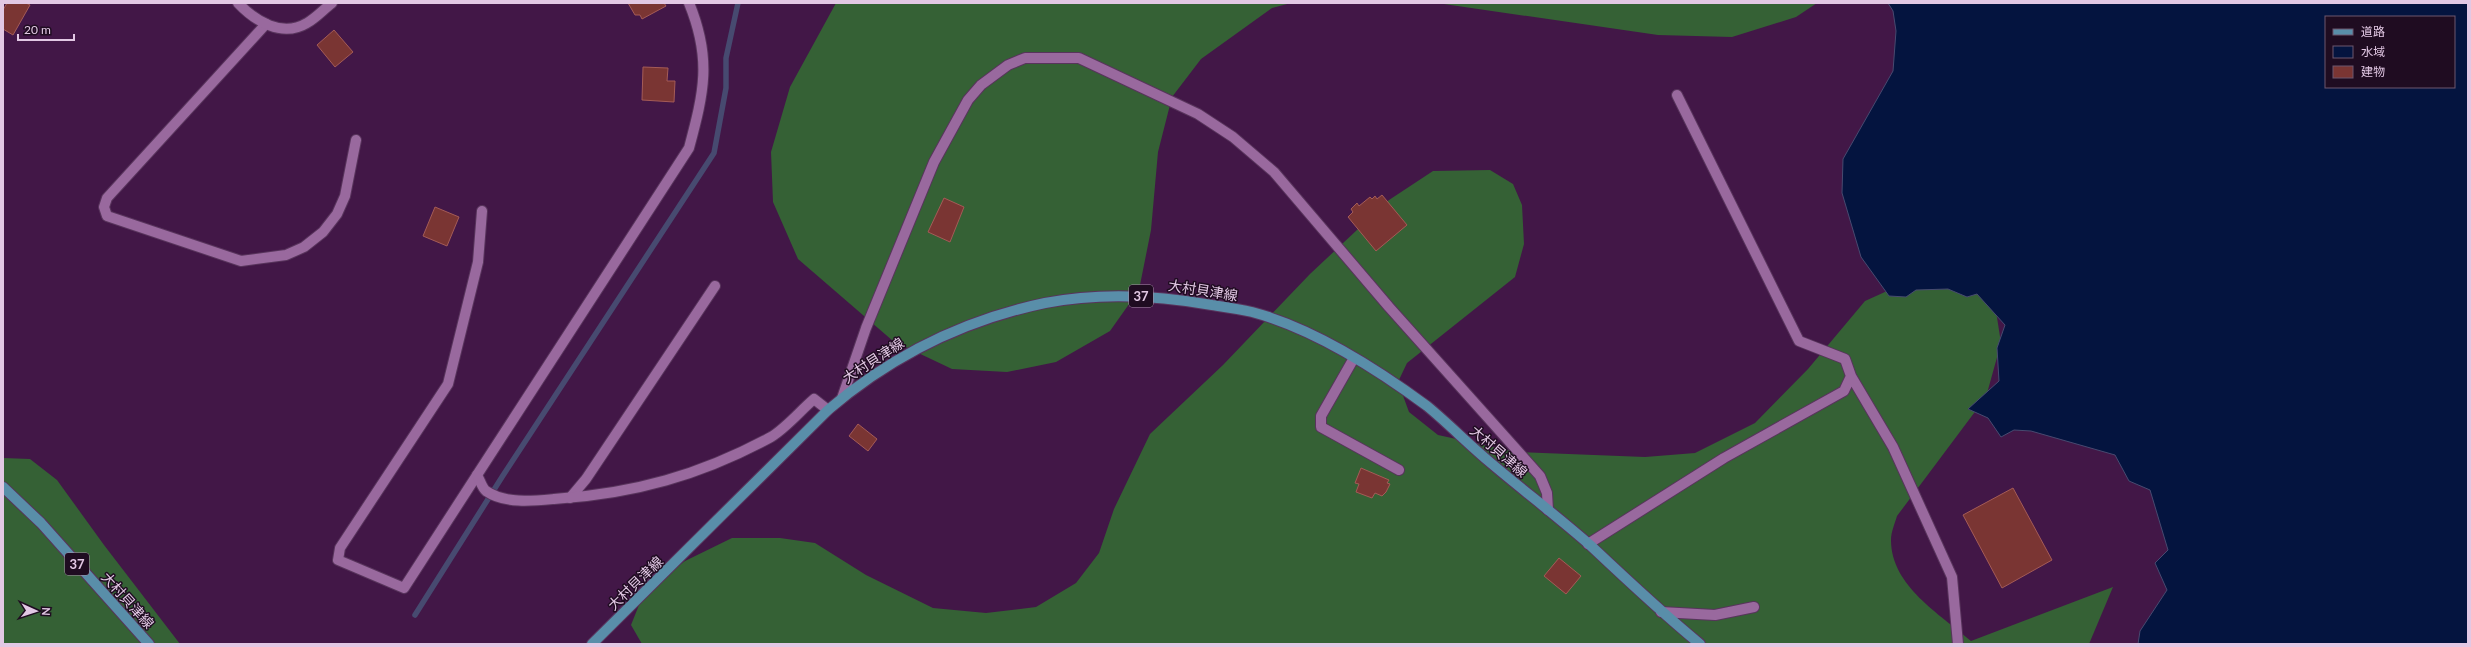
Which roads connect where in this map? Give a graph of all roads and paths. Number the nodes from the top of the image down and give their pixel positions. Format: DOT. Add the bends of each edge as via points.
graph roads {
  1 [pos="238,3"];
  2 [pos="332,3"];
  3 [pos="689,3"];
  4 [pos="266,24"];
  5 [pos="1676,95"];
  6 [pos="356,140"];
  7 [pos="482,211"];
  8 [pos="715,286"];
  9 [pos="1354,358"];
  10 [pos="1851,376"];
  11 [pos="842,398"];
  12 [pos="828,410"];
  13 [pos="1399,470"];
  14 [pos="477,475"];
  15 [pos="3,487"];
  16 [pos="570,498"];
  17 [pos="1548,510"];
  18 [pos="1588,544"];
  19 [pos="1754,607"];
  20 [pos="1662,612"];
  21 [pos="149,644"];
  22 [pos="592,644"];
  23 [pos="1700,644"];
  24 [pos="1958,644"];
  1 -- 4 [label="street" via="251,17"];
  2 -- 4 [label="street" via="306,24 281,30"];
  3 -- 14 [label="street" via="699,27 705,63 702,102 689,148"];
  4 -- 6 [label="street" via="107,198 104,207 107,216 241,261 286,255 304,247 323,232 338,214 345,196"];
  5 -- 10 [label="street" via="1799,341 1845,359"];
  7 -- 14 [label="street" via="478,262 448,384 340,548 338,560 404,588"];
  8 -- 16 [label="street" via="586,479"];
  9 -- 11 [label="main road, 大村貝津線 / 37" via="1315,336 1253,312 1174,298 1115,294 1064,299 1008,311 957,329 910,351"];
  9 -- 13 [label="street" via="1322,416 1321,427"];
  9 -- 17 [label="main road, 大村貝津線 / 37" via="1428,407"];
  10 -- 18 [label="street" via="1844,391 1724,458"];
  10 -- 24 [label="street" via="1892,447 1952,577"];
  11 -- 12 [label="main road, 大村貝津線 / 37"];
  11 -- 17 [label="street" via="866,328 934,162 968,100 980,85 1008,65 1025,58 1079,58 1198,114 1233,137 1274,172 1389,307 1540,476 1547,493"];
  12 -- 16 [label="street" via="814,399 772,436 714,464 667,482 625,492"];
  12 -- 22 [label="main road, 大村貝津線 / 37"];
  14 -- 16 [label="street" via="486,490 508,500"];
  15 -- 21 [label="main road, 大村貝津線 / 37" via="41,523"];
  17 -- 18 [label="main road, 大村貝津線 / 37"];
  18 -- 20 [label="main road, 大村貝津線 / 37"];
  19 -- 20 [label="street" via="1715,615"];
  20 -- 23 [label="main road, 大村貝津線 / 37"];
}
